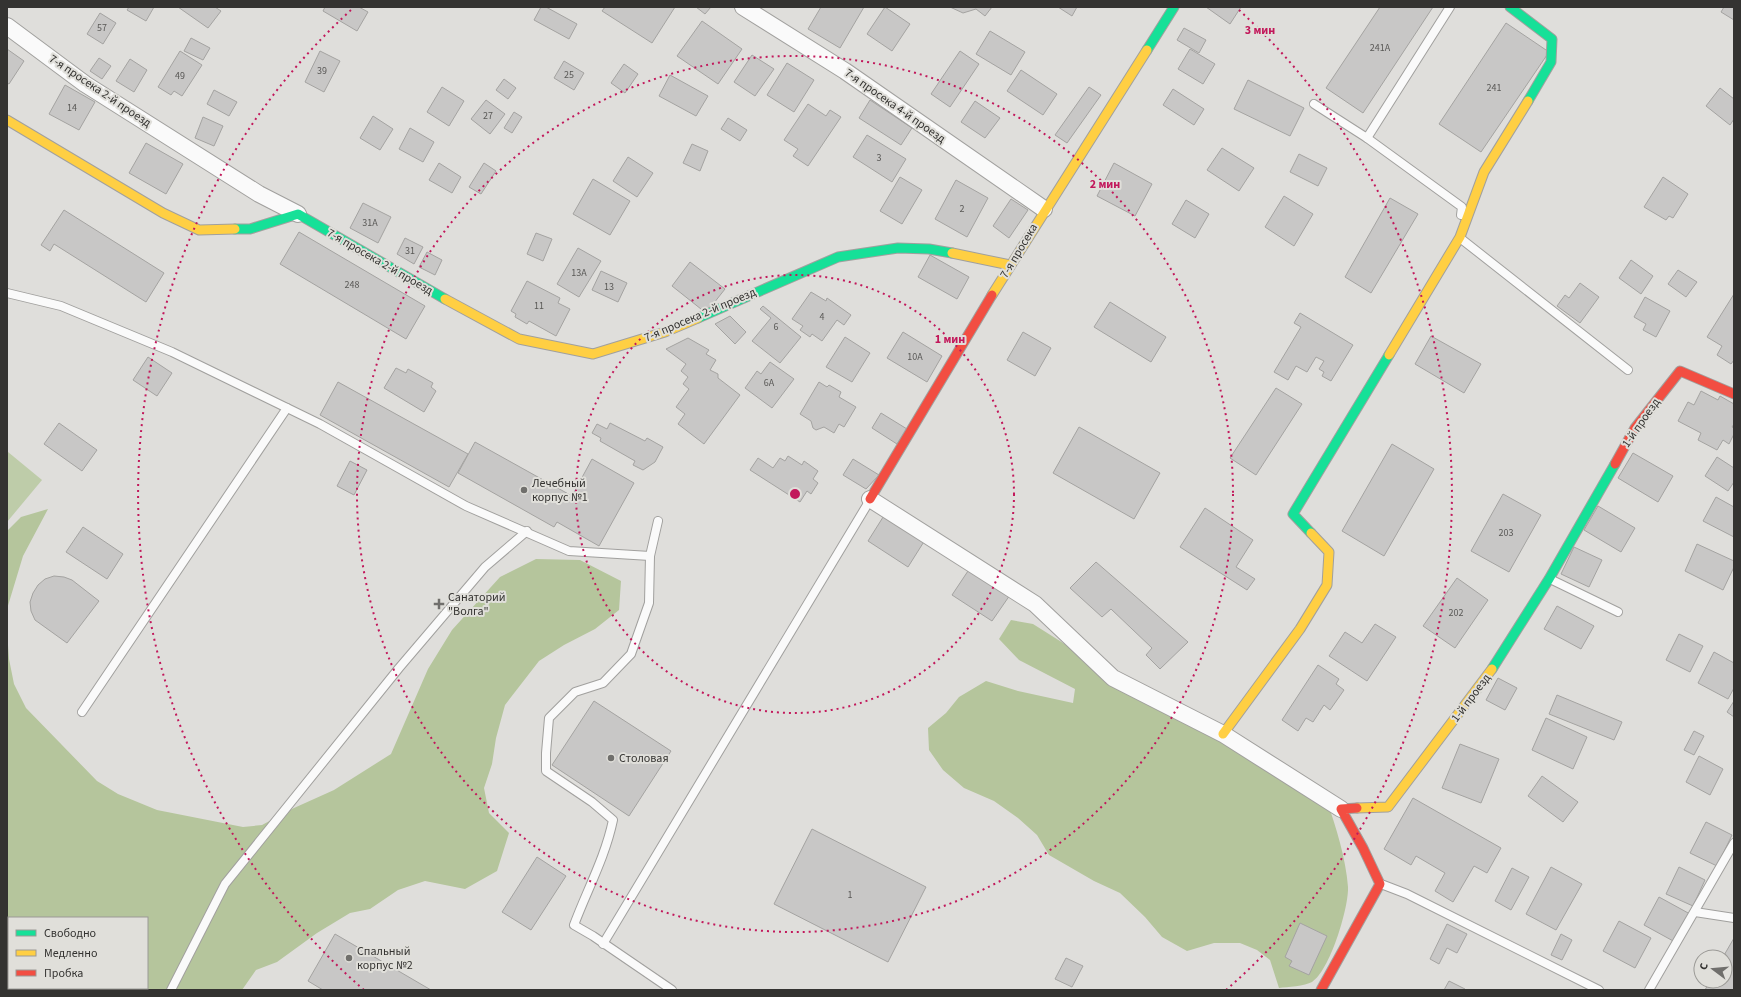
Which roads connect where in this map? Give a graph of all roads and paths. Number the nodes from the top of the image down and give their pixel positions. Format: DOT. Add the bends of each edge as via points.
graph roads {
  1 [pos="743,7"];
  2 [pos="1174,7"];
  3 [pos="1450,7"];
  4 [pos="1510,7"];
  5 [pos="7,26"];
  6 [pos="1314,104"];
  7 [pos="7,120"];
  8 [pos="1367,138"];
  9 [pos="1044,209"];
  10 [pos="298,214"];
  11 [pos="1460,237"];
  12 [pos="1010,265"];
  13 [pos="7,293"];
  14 [pos="1628,370"];
  15 [pos="1734,394"];
  16 [pos="287,408"];
  17 [pos="870,499"];
  18 [pos="658,521"];
  19 [pos="527,531"];
  20 [pos="650,556"];
  21 [pos="1549,579"];
  22 [pos="1618,612"];
  23 [pos="82,712"];
  24 [pos="1223,734"];
  25 [pos="1341,809"];
  26 [pos="1734,843"];
  27 [pos="1380,884"];
  28 [pos="1695,912"];
  29 [pos="1734,918"];
  30 [pos="603,944"];
  31 [pos="171,990"];
  32 [pos="672,990"];
  33 [pos="1321,990"];
  34 [pos="1599,990"];
  35 [pos="1649,990"];
  1 -- 9 [label="street, 7-я просека 4-й проезд" via="845,71"];
  2 -- 9 [label="street, 7-я просека"];
  3 -- 8 [label="lane"];
  4 -- 11 [label="street" via="1552,39 1551,62 1484,172"];
  5 -- 10 [label="street, 7-я просека 2-й проезд" via="85,84 259,194"];
  6 -- 8 [label="lane"];
  7 -- 10 [label="street" via="163,214 199,230 250,228"];
  8 -- 11 [label="lane" via="1462,207"];
  9 -- 12 [label="street, 7-я просека"];
  10 -- 12 [label="street, 7-я просека 2-й проезд" via="519,339 593,354 665,332 838,257 869,251 929,249"];
  11 -- 14 [label="lane"];
  11 -- 24 [label="street" via="1293,514 1329,552 1327,585 1300,629"];
  12 -- 17 [label="street, 7-я просека"];
  13 -- 16 [label="lane" via="61,306 119,328"];
  15 -- 21 [label="street, 1-й проезд" via="1680,371 1635,428"];
  16 -- 19 [label="lane" via="466,506"];
  16 -- 23 [label="lane"];
  17 -- 24 [label="street" via="1035,604 1113,678"];
  17 -- 30 [label="lane"];
  18 -- 20 [label="lane"];
  19 -- 20 [label="lane" via="569,551"];
  19 -- 31 [label="lane" via="485,567 399,668 225,884"];
  20 -- 30 [label="lane" via="649,603 631,654 603,683 575,692 549,718 546,771 592,802 613,820 598,870 574,926"];
  21 -- 22 [label="lane"];
  21 -- 25 [label="street, 1-й проезд" via="1497,663 1388,807"];
  24 -- 25 [label="street"];
  25 -- 27 [label="street"];
  26 -- 28 [label="lane"];
  27 -- 33 [label="street"];
  27 -- 34 [label="lane" via="1407,894"];
  28 -- 29 [label="lane"];
  28 -- 35 [label="lane"];
  30 -- 32 [label="lane"];
}
